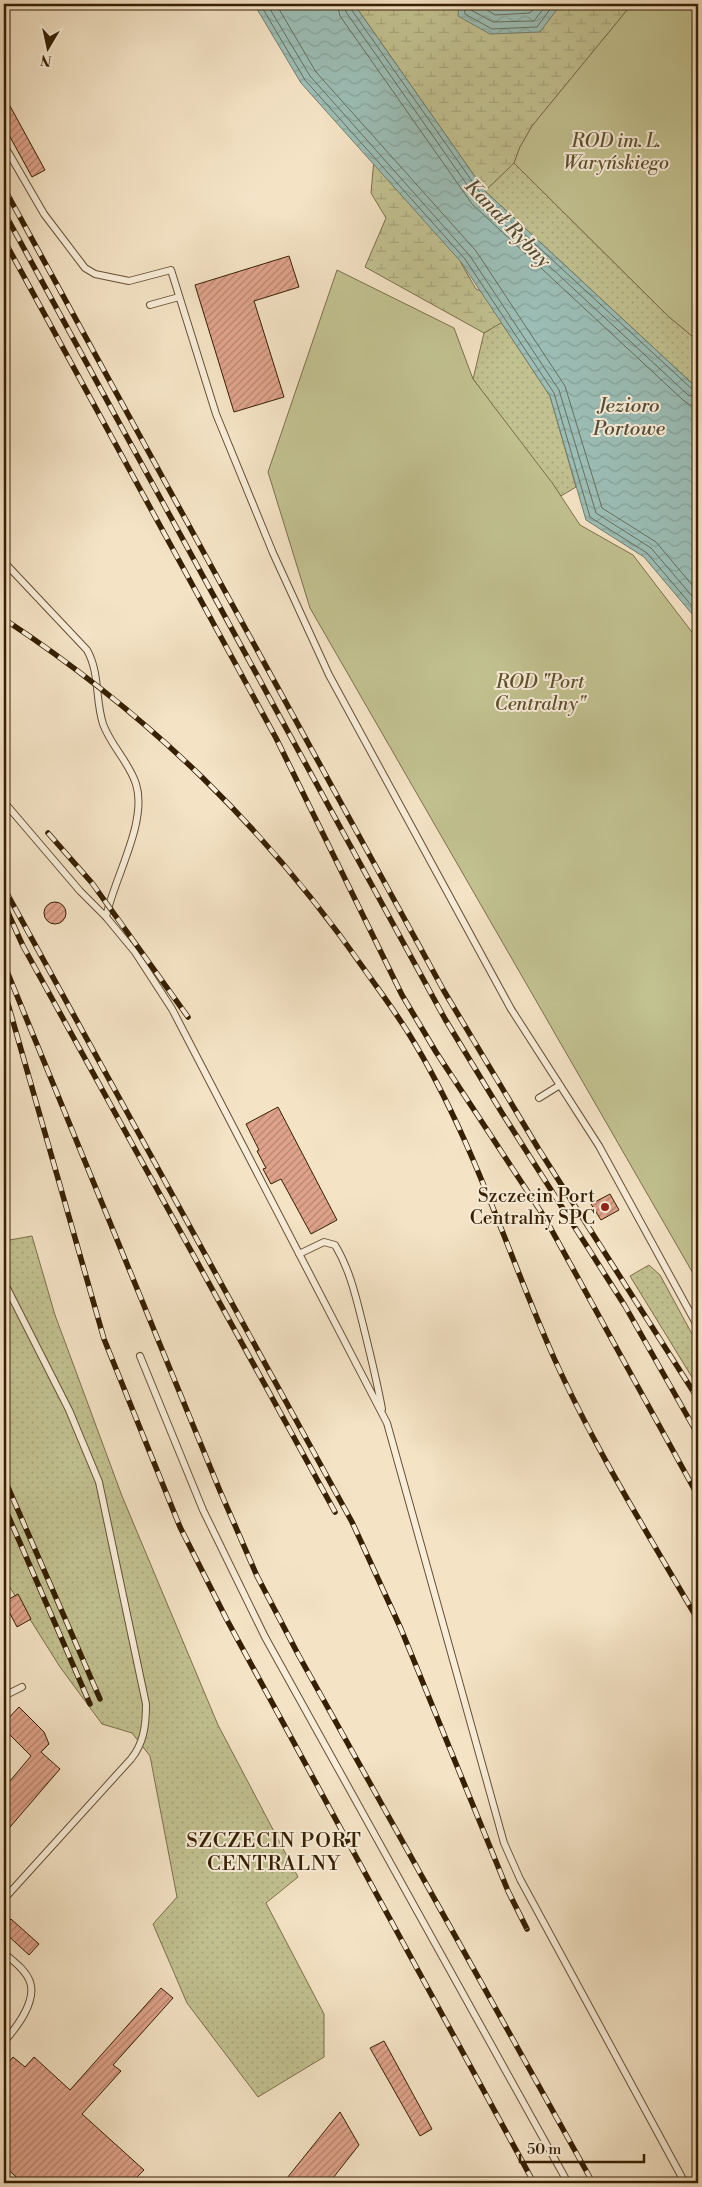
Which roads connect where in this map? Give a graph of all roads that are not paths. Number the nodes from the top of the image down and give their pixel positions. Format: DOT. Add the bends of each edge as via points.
graph roads {
  1 [pos="4,145"];
  2 [pos="179,297"];
  3 [pos="150,305"];
  4 [pos="4,562"];
  5 [pos="4,802"];
  6 [pos="106,917"];
  7 [pos="560,1084"];
  8 [pos="539,1098"];
  9 [pos="4,1245"];
  10 [pos="299,1254"];
  11 [pos="698,1327"];
  12 [pos="140,1356"];
  13 [pos="383,1415"];
  14 [pos="22,1686"];
  15 [pos="4,1696"];
  16 [pos="4,1899"];
  17 [pos="4,1953"];
  18 [pos="4,2042"];
  19 [pos="568,2183"];
  20 [pos="685,2183"];
  1 -- 2 [label="lane" via="44,214 85,268 95,274 129,281 171,270"];
  2 -- 3 [label="lane"];
  2 -- 7 [label="lane" via="216,414 307,630 511,1009"];
  4 -- 6 [label="lane" via="90,656 95,668 103,724 137,786 138,815"];
  5 -- 6 [label="lane"];
  6 -- 10 [label="lane" via="135,952 172,1009"];
  7 -- 8 [label="lane"];
  7 -- 11 [label="lane" via="599,1146"];
  9 -- 16 [label="lane" via="6,1286 69,1410 99,1482 146,1704 146,1718 142,1743 132,1759"];
  10 -- 13 [label="lane"];
  10 -- 13 [label="lane" via="324,1242 335,1245 344,1259 352,1280"];
  12 -- 19 [label="lane" via="203,1510 265,1637"];
  13 -- 20 [label="lane" via="504,1843 520,1879"];
  14 -- 15 [label="lane"];
  17 -- 18 [label="lane" via="31,1983 27,2007"];
}
